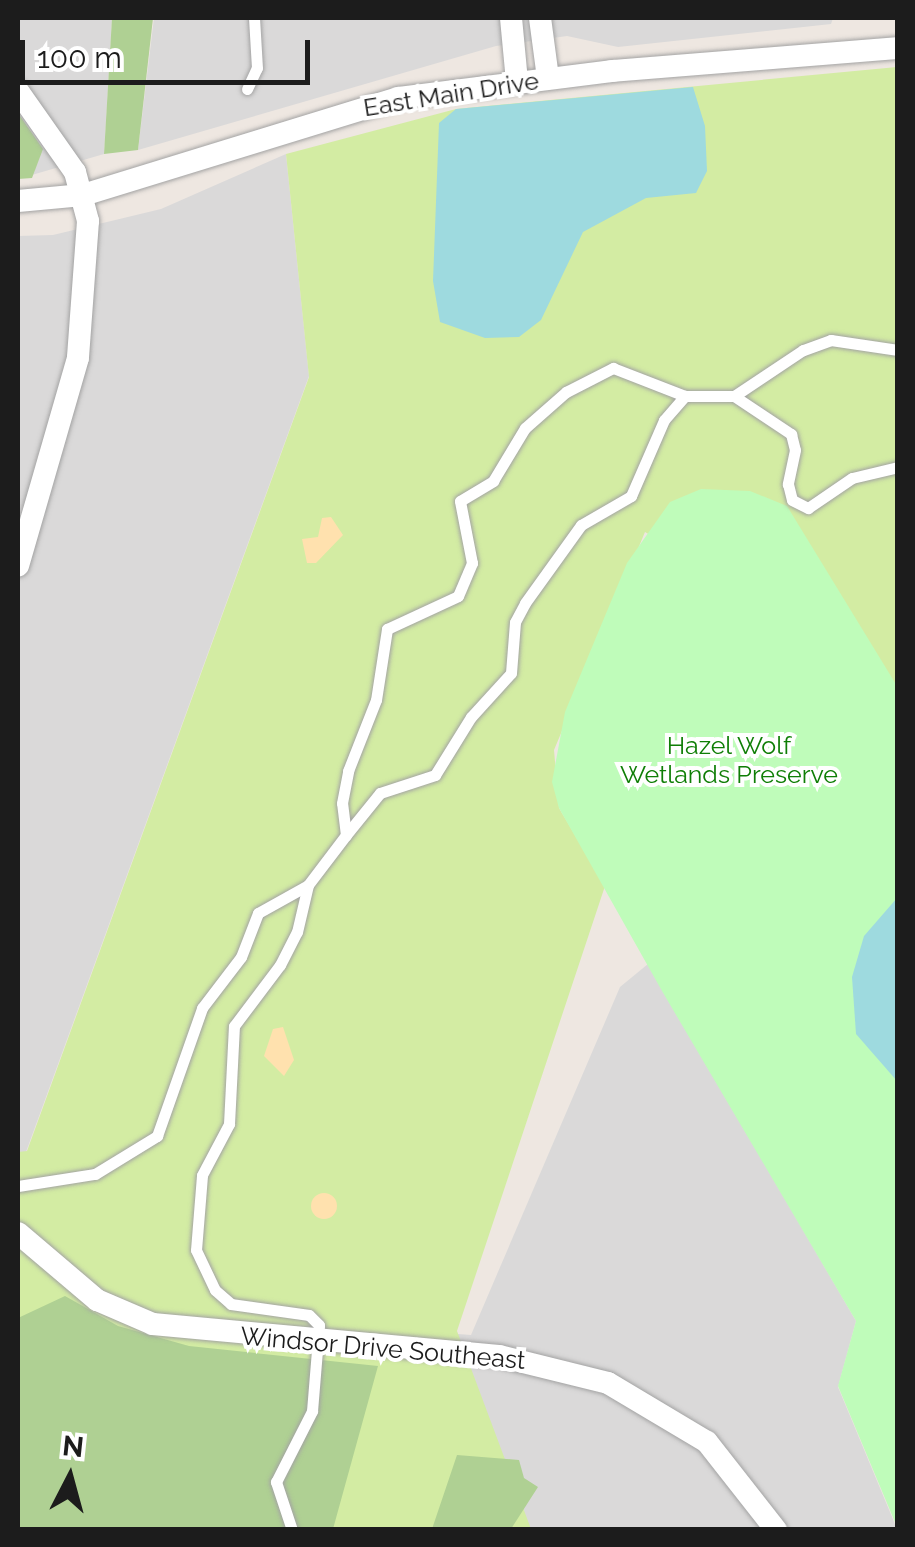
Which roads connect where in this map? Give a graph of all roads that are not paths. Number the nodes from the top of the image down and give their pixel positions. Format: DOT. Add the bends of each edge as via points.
graph roads {
  1 [pos="254,18"];
  2 [pos="511,18"];
  3 [pos="540,18"];
  4 [pos="898,48"];
  5 [pos="548,78"];
  6 [pos="517,82"];
  7 [pos="247,90"];
  8 [pos="18,91"];
  9 [pos="82,195"];
  10 [pos="18,201"];
  11 [pos="898,350"];
  12 [pos="685,396"];
  13 [pos="734,396"];
  14 [pos="898,467"];
  15 [pos="18,566"];
  16 [pos="346,835"];
  17 [pos="308,885"];
  18 [pos="18,1186"];
  19 [pos="18,1233"];
  20 [pos="318,1342"];
  21 [pos="292,1530"];
  22 [pos="776,1530"];
  1 -- 7 [label="lane" via="257,68"];
  2 -- 6 [label="street"];
  3 -- 5 [label="street"];
  4 -- 5 [label="street, East Main Drive"];
  5 -- 6 [label="street, East Main Drive"];
  6 -- 9 [label="street, East Main Drive" via="350,110"];
  8 -- 9 [label="street" via="50,130"];
  9 -- 10 [label="street, East Main Drive"];
  9 -- 15 [label="street" via="87,290 78,358"];
  11 -- 13 [label="lane" via="831,340 803,350"];
  12 -- 13 [label="lane"];
  12 -- 16 [label="lane" via="664,420 631,496 582,525 525,604 515,622 511,673 435,775 380,793"];
  12 -- 16 [label="lane" via="613,368 594,373 525,428 493,482 460,501 472,563 468,576 452,604 400,618 387,629 376,700 348,771"];
  13 -- 14 [label="lane" via="791,434 788,484 792,500 808,508 852,478"];
  16 -- 17 [label="lane"];
  17 -- 18 [label="lane" via="258,913 241,958 202,1008 157,1136 96,1174"];
  17 -- 20 [label="lane" via="280,966 234,1026 229,1124 202,1176 196,1250 215,1290 231,1304 309,1315 319,1326"];
  19 -- 20 [label="street, Windsor Drive Southeast" via="97,1300 153,1324"];
  20 -- 21 [label="lane" via="312,1411 276,1482"];
  20 -- 22 [label="street, Windsor Drive Southeast" via="499,1356 608,1383 707,1442"];
}
